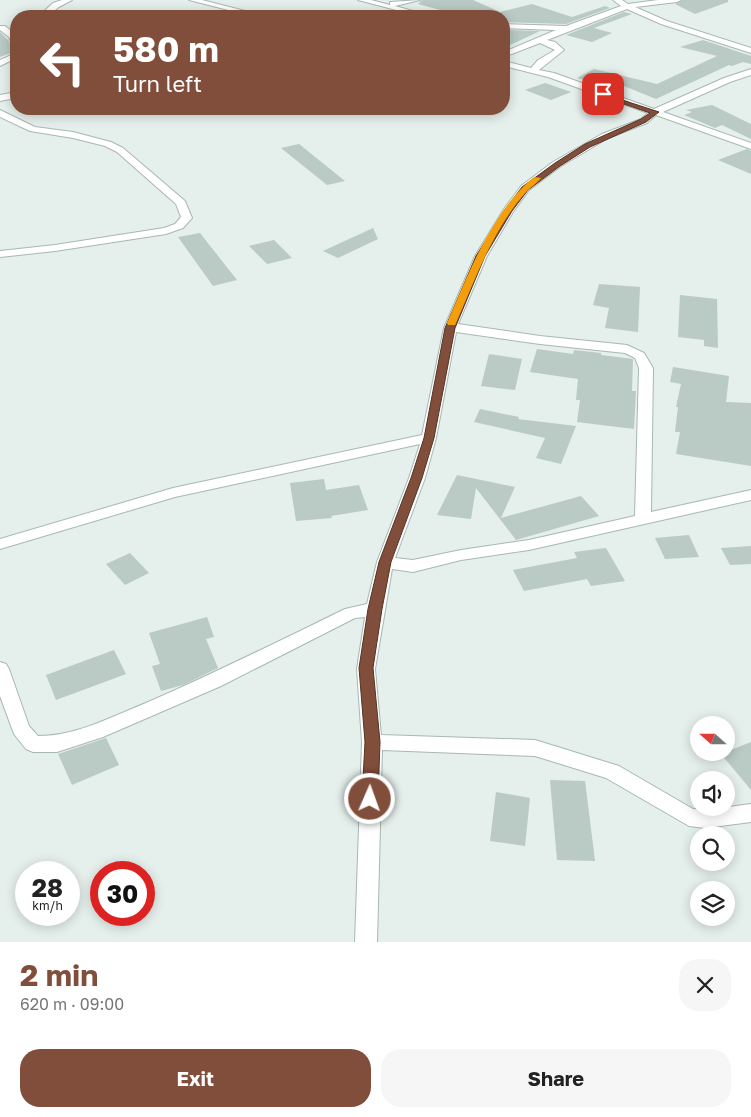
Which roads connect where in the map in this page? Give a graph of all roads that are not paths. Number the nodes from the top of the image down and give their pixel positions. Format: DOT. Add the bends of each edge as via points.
graph roads {
  1 [pos="68,0"];
  2 [pos="193,0"];
  3 [pos="362,0"];
  4 [pos="416,0"];
  5 [pos="616,0"];
  6 [pos="677,0"];
  7 [pos="386,6"];
  8 [pos="626,6"];
  9 [pos="50,10"];
  10 [pos="236,10"];
  11 [pos="402,10"];
  12 [pos="510,26"];
  13 [pos="568,29"];
  14 [pos="539,40"];
  15 [pos="751,51"];
  16 [pos="510,52"];
  17 [pos="510,65"];
  18 [pos="534,70"];
  19 [pos="751,72"];
  20 [pos="656,112"];
  21 [pos="0,114"];
  22 [pos="751,146"];
  23 [pos="0,254"];
  24 [pos="450,328"];
  25 [pos="429,438"];
  26 [pos="751,494"];
  27 [pos="643,518"];
  28 [pos="0,544"];
  29 [pos="385,562"];
  30 [pos="375,609"];
  31 [pos="0,668"];
  32 [pos="372,742"];
  33 [pos="751,813"];
  34 [pos="366,942"];
  1 -- 9 [label="street"];
  2 -- 10 [label="street"];
  3 -- 7 [label="street"];
  4 -- 7 [label="street"];
  5 -- 8 [label="street"];
  6 -- 8 [label="street"];
  7 -- 11 [label="street"];
  8 -- 13 [label="street"];
  8 -- 15 [label="street"];
  12 -- 13 [label="street"];
  13 -- 14 [label="street"];
  14 -- 16 [label="street"];
  14 -- 18 [label="street" via="560,50"];
  17 -- 18 [label="street"];
  18 -- 20 [label="street"];
  19 -- 20 [label="street"];
  20 -- 22 [label="street"];
  20 -- 24 [label="street" via="644,121 605,136 525,188 481,256"];
  21 -- 23 [label="street" via="33,129 73,134 120,150 181,202 187,218 166,231"];
  24 -- 25 [label="street"];
  24 -- 27 [label="street" via="627,349 641,356 646,368"];
  25 -- 28 [label="street" via="173,492"];
  25 -- 29 [label="street"];
  26 -- 27 [label="street"];
  27 -- 29 [label="street" via="529,545 413,566"];
  29 -- 30 [label="street"];
  30 -- 31 [label="street" via="351,614 214,681 96,732 57,744 33,744 21,729"];
  30 -- 32 [label="street" via="366,668"];
  32 -- 33 [label="street" via="535,748 612,772 689,816 705,819"];
  32 -- 34 [label="street"];
}
